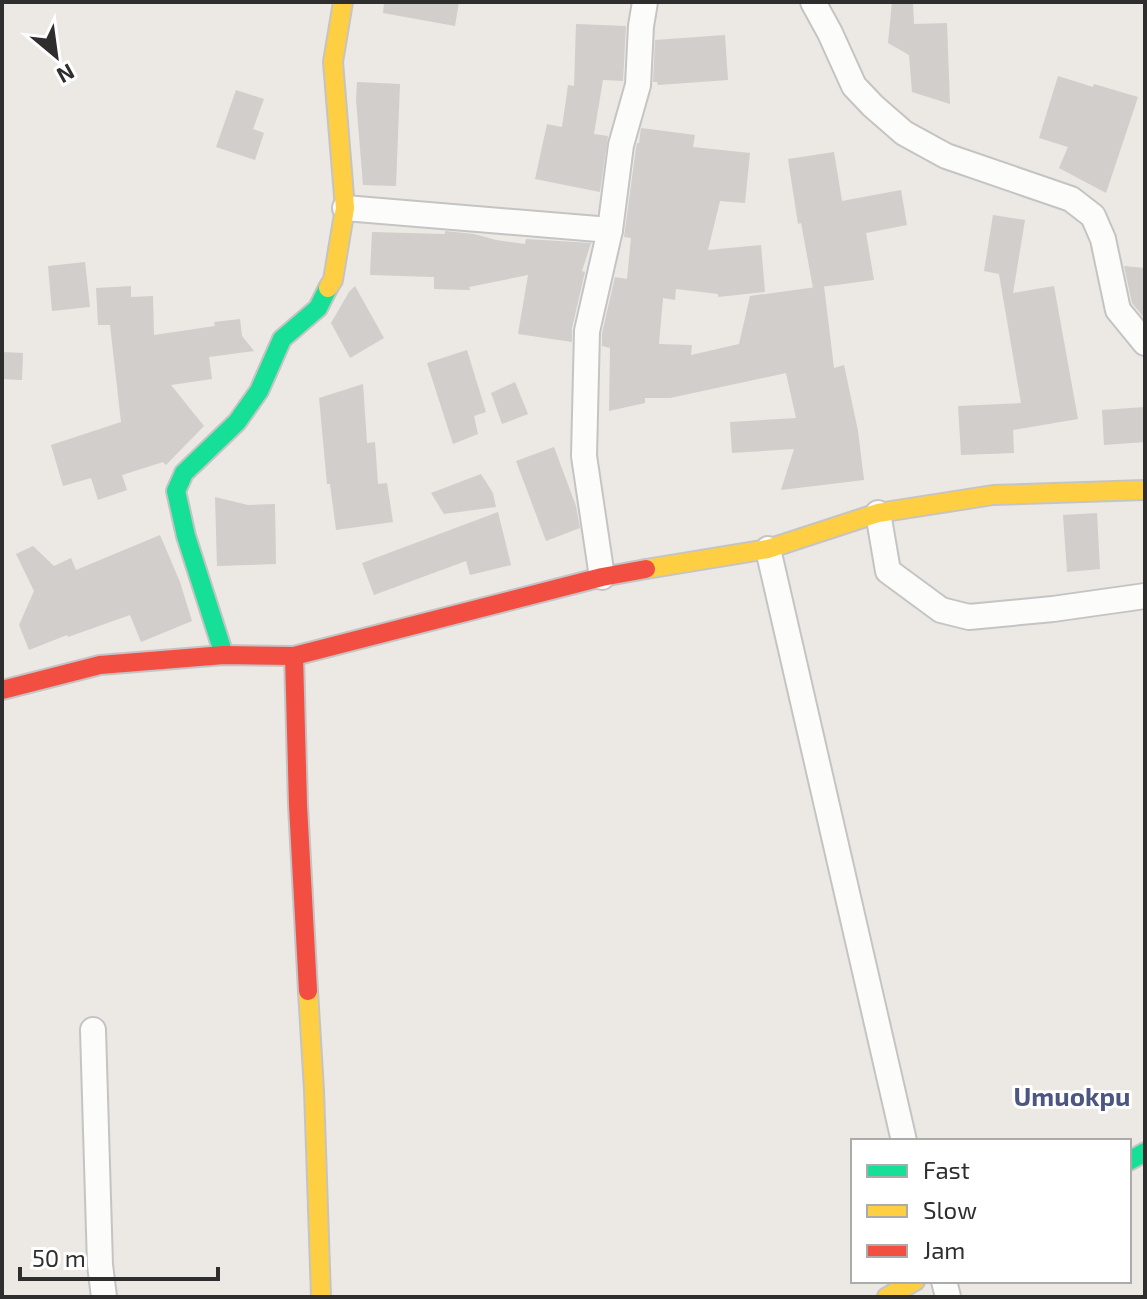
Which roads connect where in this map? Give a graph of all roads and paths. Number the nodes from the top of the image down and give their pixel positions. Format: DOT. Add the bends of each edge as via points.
graph roads {
  1 [pos="343,2"];
  2 [pos="645,2"];
  3 [pos="813,2"];
  4 [pos="345,208"];
  5 [pos="610,230"];
  6 [pos="1145,343"];
  7 [pos="1145,490"];
  8 [pos="878,513"];
  9 [pos="768,549"];
  10 [pos="602,577"];
  11 [pos="1145,596"];
  12 [pos="224,655"];
  13 [pos="294,656"];
  14 [pos="2,690"];
  15 [pos="93,1030"];
  16 [pos="904,1139"];
  17 [pos="912,1283"];
  18 [pos="104,1297"];
  19 [pos="321,1297"];
  20 [pos="887,1297"];
  1 -- 4 [label="street" via="333,62"];
  2 -- 5 [label="street" via="638,85 621,145"];
  3 -- 6 [label="street" via="854,86 904,133 946,156 1071,199 1093,216 1118,310"];
  4 -- 5 [label="street"];
  4 -- 12 [label="street" via="333,280 318,308 282,339 259,391 237,422 184,473 176,491"];
  5 -- 10 [label="street" via="587,331 584,418 584,456"];
  7 -- 8 [label="street" via="993,495"];
  8 -- 9 [label="street"];
  8 -- 11 [label="street" via="888,571 941,610 969,617"];
  9 -- 10 [label="street"];
  9 -- 16 [label="street"];
  10 -- 13 [label="street"];
  12 -- 13 [label="street"];
  12 -- 14 [label="street" via="100,665"];
  13 -- 19 [label="street"];
  15 -- 18 [label="street"];
  17 -- 20 [label="street"];
}
